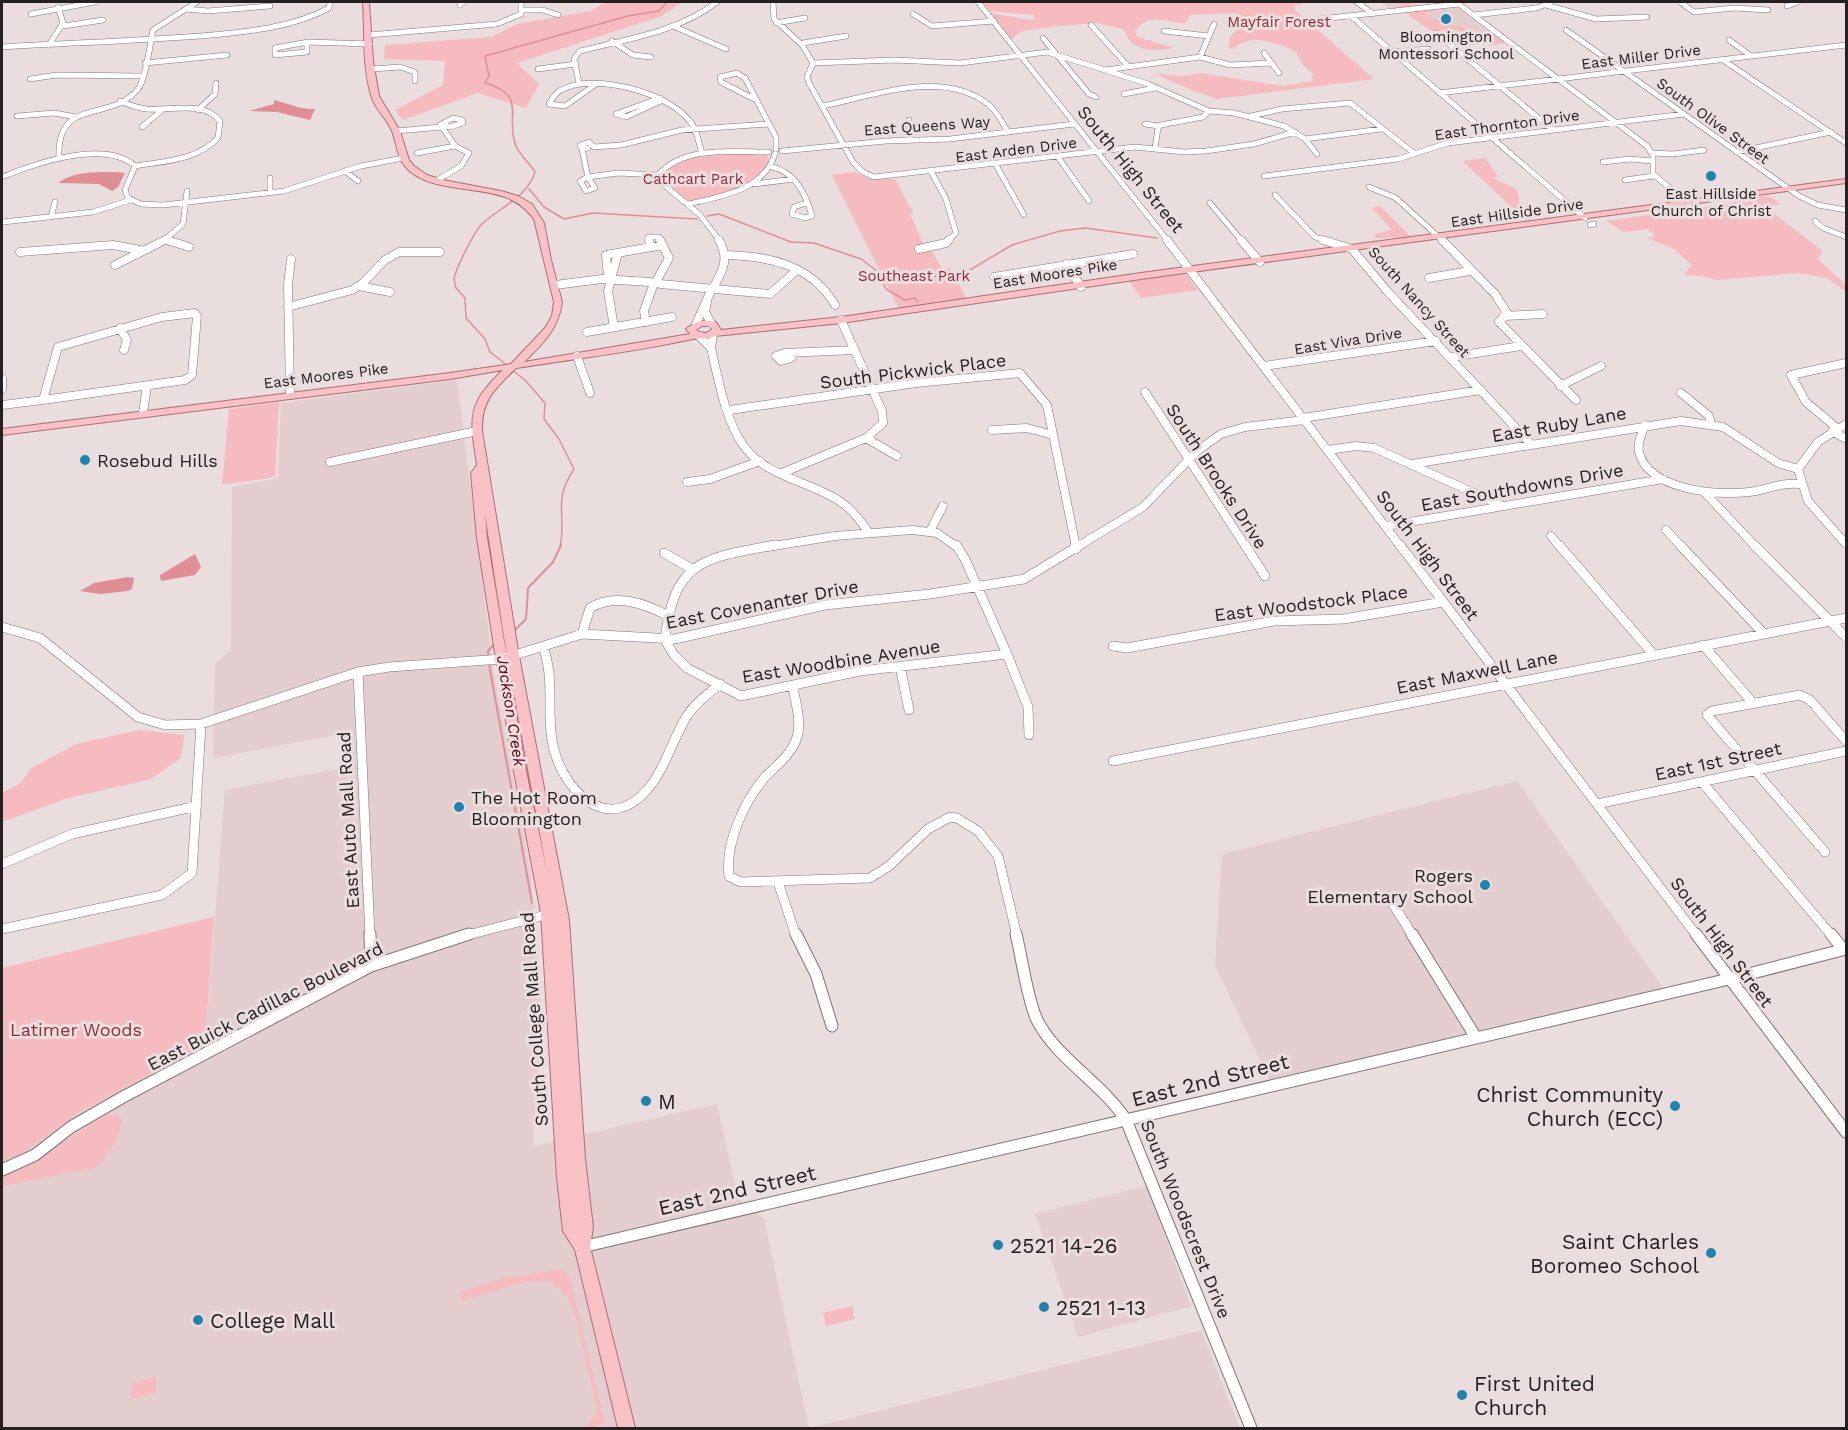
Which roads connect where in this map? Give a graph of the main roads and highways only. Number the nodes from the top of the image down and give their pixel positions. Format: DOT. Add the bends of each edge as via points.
graph roads {
  1 [pos="366,2"];
  2 [pos="1846,181"];
  3 [pos="1191,270"];
  4 [pos="531,349"];
  5 [pos="543,362"];
  6 [pos="515,366"];
  7 [pos="480,371"];
  8 [pos="502,371"];
  9 [pos="494,384"];
  10 [pos="2,432"];
  11 [pos="481,467"];
  12 [pos="495,536"];
  13 [pos="482,538"];
  14 [pos="502,652"];
  15 [pos="554,912"];
  16 [pos="626,1428"];
  1 -- 4 [label="main road, South College Mall Road" via="377,103 396,131 404,158 415,172 436,181 506,194 533,210 539,221 558,299 557,315"];
  2 -- 3 [label="main road, East Hillside Drive" via="1590,222 1439,237"];
  3 -- 5 [label="main road, East Moores Pike" via="841,320 713,328 652,344"];
  4 -- 5 [label="main road"];
  4 -- 6 [label="main road, South College Mall Road"];
  5 -- 6 [label="main road"];
  6 -- 8 [label="main road, South College Mall Road"];
  7 -- 8 [label="main road, East Moores Pike"];
  7 -- 9 [label="main road"];
  7 -- 10 [label="main road, East Moores Pike"];
  8 -- 9 [label="main road, South College Mall Road"];
  9 -- 11 [label="main road, South College Mall Road" via="477,413"];
  11 -- 12 [label="main road, South College Mall Road" via="485,471"];
  11 -- 13 [label="main road, South College Mall Road" via="476,473"];
  12 -- 13 [label="main road"];
  12 -- 14 [label="main road, South College Mall Road" via="510,635"];
  13 -- 14 [label="main road, South College Mall Road"];
  14 -- 15 [label="main road, South College Mall Road" via="518,760"];
  14 -- 15 [label="main road, South College Mall Road" via="532,758"];
  15 -- 16 [label="main road, South College Mall Road" via="574,1199 571,1231 582,1247"];
}
